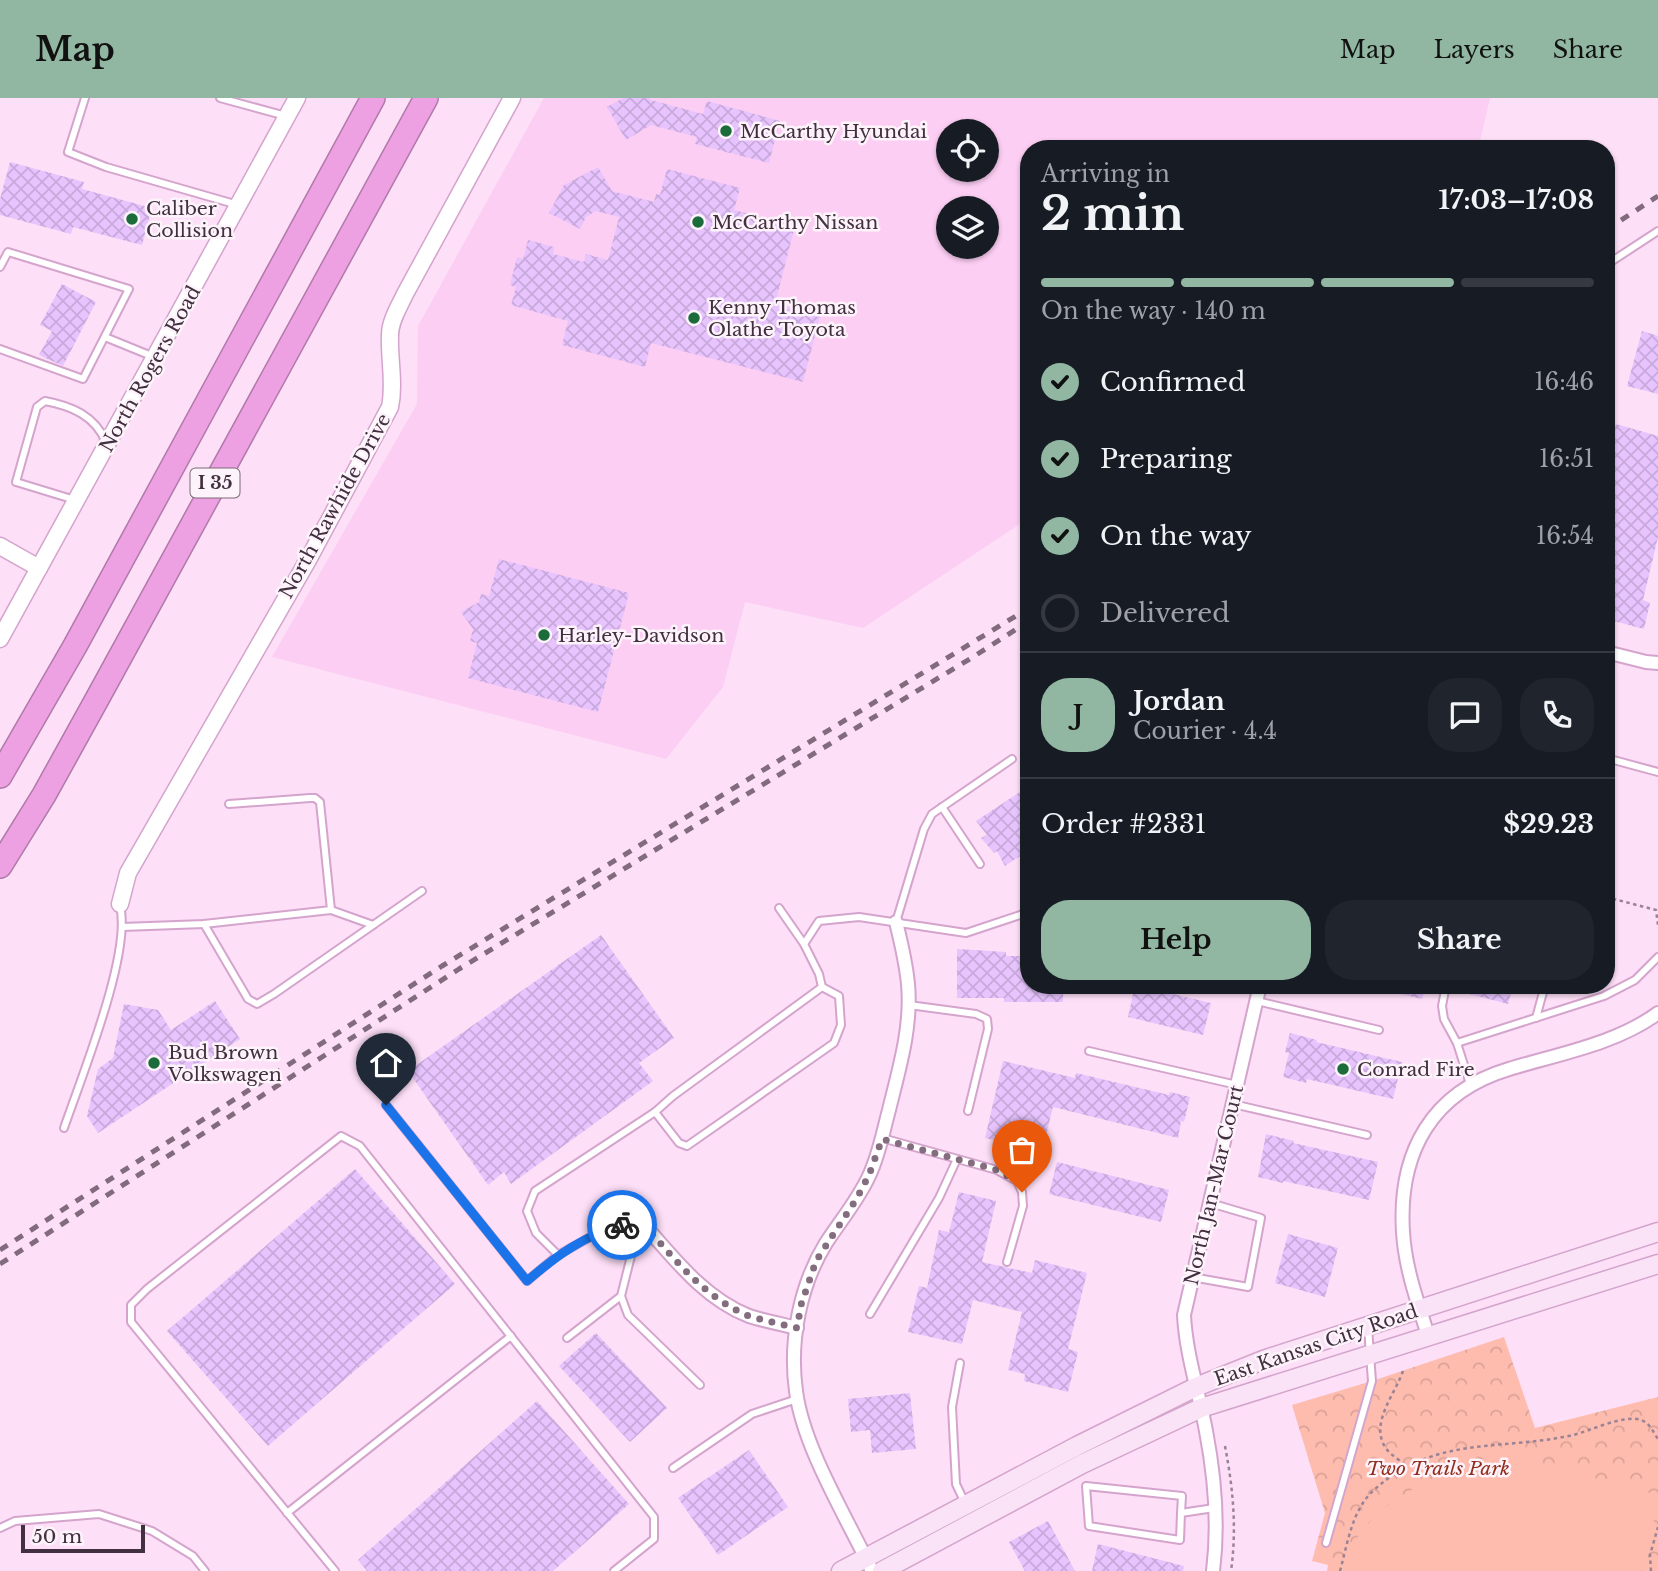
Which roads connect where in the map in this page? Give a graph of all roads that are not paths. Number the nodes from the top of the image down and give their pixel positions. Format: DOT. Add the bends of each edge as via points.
graph roads {
  1 [pos="85,98"];
  2 [pos="220,98"];
  3 [pos="297,98"];
  4 [pos="373,98"];
  5 [pos="426,98"];
  6 [pos="512,98"];
  7 [pos="288,116"];
  8 [pos="239,205"];
  9 [pos="1658,231"];
  10 [pos="1615,259"];
  11 [pos="0,267"];
  12 [pos="105,337"];
  13 [pos="0,349"];
  14 [pos="156,358"];
  15 [pos="108,445"];
  16 [pos="77,501"];
  17 [pos="0,546"];
  18 [pos="39,568"];
  19 [pos="0,639"];
  20 [pos="1615,654"];
  21 [pos="1658,663"];
  22 [pos="1012,759"];
  23 [pos="1615,760"];
  24 [pos="1658,772"];
  25 [pos="0,776"];
  26 [pos="229,803"];
  27 [pos="942,807"];
  28 [pos="980,864"];
  29 [pos="0,866"];
  30 [pos="422,891"];
  31 [pos="120,904"];
  32 [pos="779,908"];
  33 [pos="331,910"];
  34 [pos="1020,915"];
  35 [pos="896,922"];
  36 [pos="204,924"];
  37 [pos="373,925"];
  38 [pos="122,927"];
  39 [pos="804,944"];
  40 [pos="1658,957"];
  41 [pos="822,987"];
  42 [pos="1615,990"];
  43 [pos="1258,994"];
  44 [pos="1444,994"];
  45 [pos="1543,994"];
  46 [pos="1605,994"];
  47 [pos="1257,1001"];
  48 [pos="908,1005"];
  49 [pos="1658,1013"];
  50 [pos="1536,1018"];
  51 [pos="1379,1030"];
  52 [pos="1457,1043"];
  53 [pos="1089,1052"];
  54 [pos="1237,1084"];
  55 [pos="1470,1084"];
  56 [pos="1233,1104"];
  57 [pos="386,1105"];
  58 [pos="968,1111"];
  59 [pos="654,1112"];
  60 [pos="64,1128"];
  61 [pos="1367,1135"];
  62 [pos="882,1139"];
  63 [pos="957,1159"];
  64 [pos="1210,1202"];
  65 [pos="640,1220"];
  66 [pos="1658,1232"];
  67 [pos="558,1255"];
  68 [pos="1007,1262"];
  69 [pos="1658,1264"];
  70 [pos="1192,1277"];
  71 [pos="621,1296"];
  72 [pos="1420,1309"];
  73 [pos="870,1314"];
  74 [pos="1368,1326"];
  75 [pos="797,1328"];
  76 [pos="1428,1335"];
  77 [pos="511,1336"];
  78 [pos="567,1338"];
  79 [pos="1370,1353"];
  80 [pos="960,1363"];
  81 [pos="700,1385"];
  82 [pos="1196,1387"];
  83 [pos="797,1399"];
  84 [pos="1201,1408"];
  85 [pos="673,1468"];
  86 [pos="1076,1468"];
  87 [pos="1086,1486"];
  88 [pos="965,1505"];
  89 [pos="1216,1507"];
  90 [pos="287,1513"];
  91 [pos="1181,1513"];
  92 [pos="0,1528"];
  93 [pos="1326,1543"];
  94 [pos="869,1564"];
  95 [pos="205,1571"];
  96 [pos="335,1571"];
  97 [pos="614,1571"];
  98 [pos="841,1571"];
  99 [pos="882,1571"];
  100 [pos="1213,1571"];
  1 -- 8 [label="lane" via="68,152"];
  2 -- 7 [label="lane"];
  3 -- 7 [label="street, North Rogers Road"];
  4 -- 25 [label="highway, I 35"];
  5 -- 29 [label="highway, I 35" via="44,795"];
  6 -- 31 [label="street, North Rawhide Drive" via="392,324 390,407 308,560 128,873"];
  7 -- 8 [label="street, North Rogers Road"];
  8 -- 14 [label="street, North Rogers Road"];
  9 -- 10 [label="lane"];
  11 -- 12 [label="lane" via="8,252 129,289"];
  12 -- 13 [label="lane" via="83,379"];
  12 -- 14 [label="lane"];
  14 -- 15 [label="street, North Rogers Road"];
  15 -- 16 [label="street, North Rogers Road"];
  15 -- 16 [label="lane" via="85,414 45,401 37,407 16,482"];
  16 -- 18 [label="street, North Rogers Road"];
  17 -- 18 [label="street"];
  18 -- 19 [label="street, North Rogers Road"];
  20 -- 21 [label="street"];
  22 -- 27 [label="lane"];
  23 -- 24 [label="lane"];
  26 -- 33 [label="lane" via="310,798 320,802"];
  27 -- 28 [label="lane"];
  27 -- 35 [label="lane" via="924,829"];
  30 -- 37 [label="lane"];
  31 -- 38 [label="lane"];
  32 -- 39 [label="lane"];
  33 -- 36 [label="lane"];
  33 -- 37 [label="lane"];
  34 -- 35 [label="lane" via="966,933"];
  35 -- 39 [label="lane" via="859,917 819,921"];
  35 -- 48 [label="street"];
  36 -- 37 [label="lane" via="248,999 257,1004"];
  36 -- 38 [label="lane"];
  38 -- 60 [label="lane" via="113,979"];
  39 -- 41 [label="lane"];
  40 -- 42 [label="lane" via="1635,980"];
  41 -- 59 [label="lane"];
  41 -- 59 [label="lane" via="839,996 841,1025 834,1044 687,1146 679,1143"];
  43 -- 47 [label="street, North Jan-Mar Court"];
  44 -- 52 [label="lane" via="1444,1019"];
  45 -- 50 [label="lane"];
  46 -- 50 [label="lane"];
  47 -- 51 [label="lane"];
  47 -- 54 [label="street, North Jan-Mar Court"];
  48 -- 58 [label="lane" via="987,1019"];
  48 -- 62 [label="street" via="901,1061"];
  49 -- 55 [label="street" via="1621,1034"];
  50 -- 52 [label="lane"];
  52 -- 55 [label="lane"];
  53 -- 54 [label="lane"];
  54 -- 56 [label="street, North Jan-Mar Court"];
  55 -- 72 [label="street" via="1432,1118 1410,1166 1403,1233"];
  56 -- 61 [label="lane"];
  56 -- 64 [label="street, North Jan-Mar Court"];
  57 -- 67 [label="lane" via="527,1281"];
  59 -- 67 [label="lane" via="535,1191 527,1211 536,1233"];
  62 -- 63 [label="lane"];
  62 -- 75 [label="street" via="857,1198 816,1261"];
  63 -- 68 [label="lane" via="1017,1181 1023,1206"];
  63 -- 73 [label="lane"];
  64 -- 70 [label="street, North Jan-Mar Court"];
  64 -- 70 [label="lane" via="1261,1218 1248,1287"];
  65 -- 67 [label="lane" via="601,1231"];
  65 -- 71 [label="lane"];
  65 -- 75 [label="street" via="688,1274 726,1304"];
  66 -- 72 [label="main road, East Kansas City Road"];
  69 -- 76 [label="main road, East Kansas City Road"];
  70 -- 82 [label="street, North Jan-Mar Court" via="1184,1315"];
  71 -- 78 [label="lane"];
  71 -- 81 [label="lane" via="628,1315"];
  72 -- 74 [label="main road, East Kansas City Road"];
  72 -- 76 [label="street"];
  74 -- 79 [label="lane"];
  74 -- 82 [label="main road, East Kansas City Road"];
  75 -- 83 [label="street"];
  76 -- 79 [label="main road, East Kansas City Road"];
  77 -- 90 [label="lane"];
  77 -- 90 [label="lane" via="360,1146 341,1136 147,1289 131,1304 131,1322"];
  77 -- 97 [label="lane" via="654,1517 654,1539"];
  79 -- 84 [label="main road, East Kansas City Road"];
  79 -- 93 [label="lane" via="1372,1381"];
  80 -- 88 [label="lane" via="952,1407 956,1484"];
  82 -- 84 [label="street, North Jan-Mar Court"];
  82 -- 88 [label="main road, East Kansas City Road"];
  83 -- 85 [label="lane" via="752,1415"];
  83 -- 94 [label="street" via="815,1454"];
  84 -- 86 [label="main road, East Kansas City Road"];
  84 -- 89 [label="street, North Jan-Mar Court"];
  86 -- 87 [label="lane"];
  86 -- 99 [label="main road, East Kansas City Road"];
  87 -- 91 [label="lane" via="1182,1496"];
  87 -- 91 [label="lane" via="1088,1526 1180,1540"];
  88 -- 94 [label="main road, East Kansas City Road"];
  89 -- 91 [label="lane"];
  89 -- 100 [label="street, North Jan-Mar Court"];
  90 -- 96 [label="lane"];
  92 -- 95 [label="lane" via="15,1521 99,1514 152,1531 193,1556"];
  94 -- 98 [label="main road, East Kansas City Road"];
}
